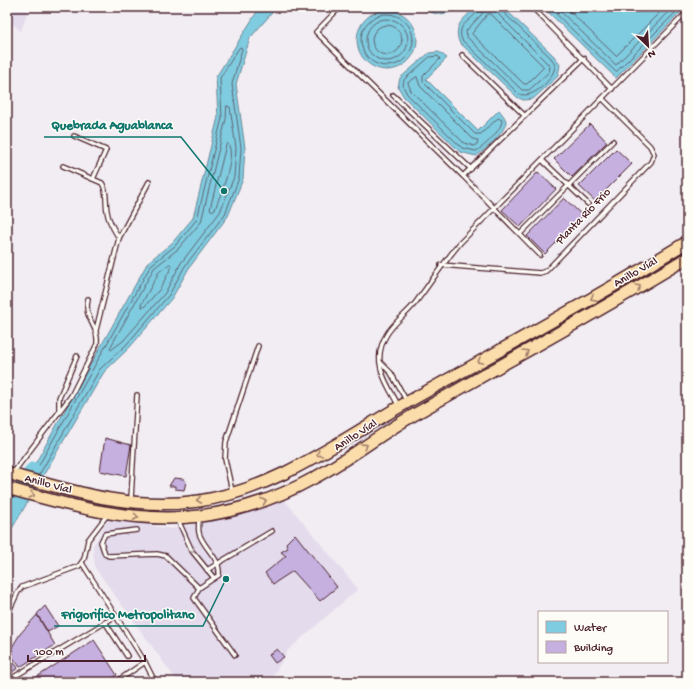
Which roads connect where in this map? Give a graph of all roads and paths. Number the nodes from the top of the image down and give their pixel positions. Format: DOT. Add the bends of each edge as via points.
graph roads {
  1 [pos="340,7"];
  2 [pos="532,7"];
  3 [pos="687,12"];
  4 [pos="462,55"];
  5 [pos="584,58"];
  6 [pos="612,88"];
  7 [pos="393,96"];
  8 [pos="603,99"];
  9 [pos="525,116"];
  10 [pos="74,136"];
  11 [pos="613,141"];
  12 [pos="542,160"];
  13 [pos="63,166"];
  14 [pos="471,169"];
  15 [pos="464,176"];
  16 [pos="93,179"];
  17 [pos="149,182"];
  18 [pos="569,186"];
  19 [pos="588,204"];
  20 [pos="493,208"];
  21 [pos="520,234"];
  22 [pos="119,238"];
  23 [pos="687,242"];
  24 [pos="540,255"];
  25 [pos="687,258"];
  26 [pos="441,265"];
  27 [pos="88,299"];
  28 [pos="96,330"];
  29 [pos="258,346"];
  30 [pos="77,356"];
  31 [pos="380,362"];
  32 [pos="138,395"];
  33 [pos="403,405"];
  34 [pos="59,413"];
  35 [pos="12,474"];
  36 [pos="7,488"];
  37 [pos="233,494"];
  38 [pos="130,502"];
  39 [pos="108,513"];
  40 [pos="199,516"];
  41 [pos="178,518"];
  42 [pos="137,530"];
  43 [pos="272,531"];
  44 [pos="82,563"];
  45 [pos="218,564"];
  46 [pos="207,570"];
  47 [pos="214,578"];
  48 [pos="199,588"];
  49 [pos="7,615"];
  50 [pos="116,616"];
  51 [pos="105,622"];
  52 [pos="236,655"];
  53 [pos="127,656"];
  54 [pos="146,662"];
  55 [pos="7,681"];
  56 [pos="116,682"];
  57 [pos="155,682"];
  1 -- 15 [label="lane" via="316,32"];
  2 -- 5 [label="lane"];
  3 -- 6 [label="lane"];
  4 -- 9 [label="lane"];
  5 -- 6 [label="lane"];
  5 -- 9 [label="lane"];
  6 -- 8 [label="lane"];
  7 -- 14 [label="lane"];
  8 -- 12 [label="lane"];
  8 -- 26 [label="lane, Planta Río Frio" via="650,146 654,154 650,162 546,271 540,273"];
  9 -- 14 [label="lane"];
  10 -- 16 [label="lane" via="106,150"];
  11 -- 18 [label="lane"];
  12 -- 18 [label="lane"];
  12 -- 20 [label="lane"];
  13 -- 16 [label="lane"];
  14 -- 15 [label="lane"];
  15 -- 20 [label="lane"];
  16 -- 22 [label="lane" via="102,183 106,189 107,211"];
  17 -- 22 [label="lane"];
  18 -- 19 [label="lane"];
  18 -- 21 [label="lane"];
  20 -- 21 [label="lane"];
  20 -- 26 [label="lane"];
  21 -- 24 [label="lane"];
  22 -- 28 [label="lane"];
  23 -- 33 [label="highway, Anillo Víal, one-way"];
  40 -- 25 [label="highway, Anillo Víal, one-way" via="258,503 315,478 410,417"];
  26 -- 31 [label="lane" via="415,303 386,334"];
  27 -- 28 [label="lane" via="87,314"];
  28 -- 34 [label="lane" via="97,344 74,390"];
  29 -- 37 [label="lane" via="226,442 225,459"];
  30 -- 34 [label="lane" via="59,398"];
  31 -- 33 [label="lane" via="391,373"];
  31 -- 33 [label="lane" via="381,374"];
  32 -- 38 [label="lane"];
  33 -- 37 [label="highway, Anillo Víal, one-way" via="281,476"];
  34 -- 35 [label="lane"];
  35 -- 38 [label="highway, Anillo Víal" via="89,496"];
  36 -- 39 [label="highway, Anillo Víal, one-way"];
  37 -- 38 [label="highway, Anillo Víal, one-way" via="182,503"];
  39 -- 41 [label="highway, Anillo Víal, one-way" via="143,518"];
  39 -- 44 [label="lane" via="88,540"];
  40 -- 41 [label="highway, Anillo Víal"];
  40 -- 45 [label="lane" via="199,533"];
  41 -- 46 [label="lane, one-way" via="192,551"];
  42 -- 48 [label="lane" via="105,534 101,542 105,554 166,556"];
  43 -- 45 [label="lane"];
  44 -- 49 [label="lane" via="22,587"];
  44 -- 50 [label="lane"];
  45 -- 46 [label="lane"];
  45 -- 47 [label="lane" via="219,574"];
  46 -- 47 [label="lane"];
  47 -- 48 [label="lane"];
  48 -- 52 [label="lane" via="194,598 197,605"];
  50 -- 51 [label="lane"];
  50 -- 54 [label="lane"];
  51 -- 53 [label="lane"];
  51 -- 55 [label="lane"];
  54 -- 56 [label="lane"];
  54 -- 57 [label="lane"];
}
